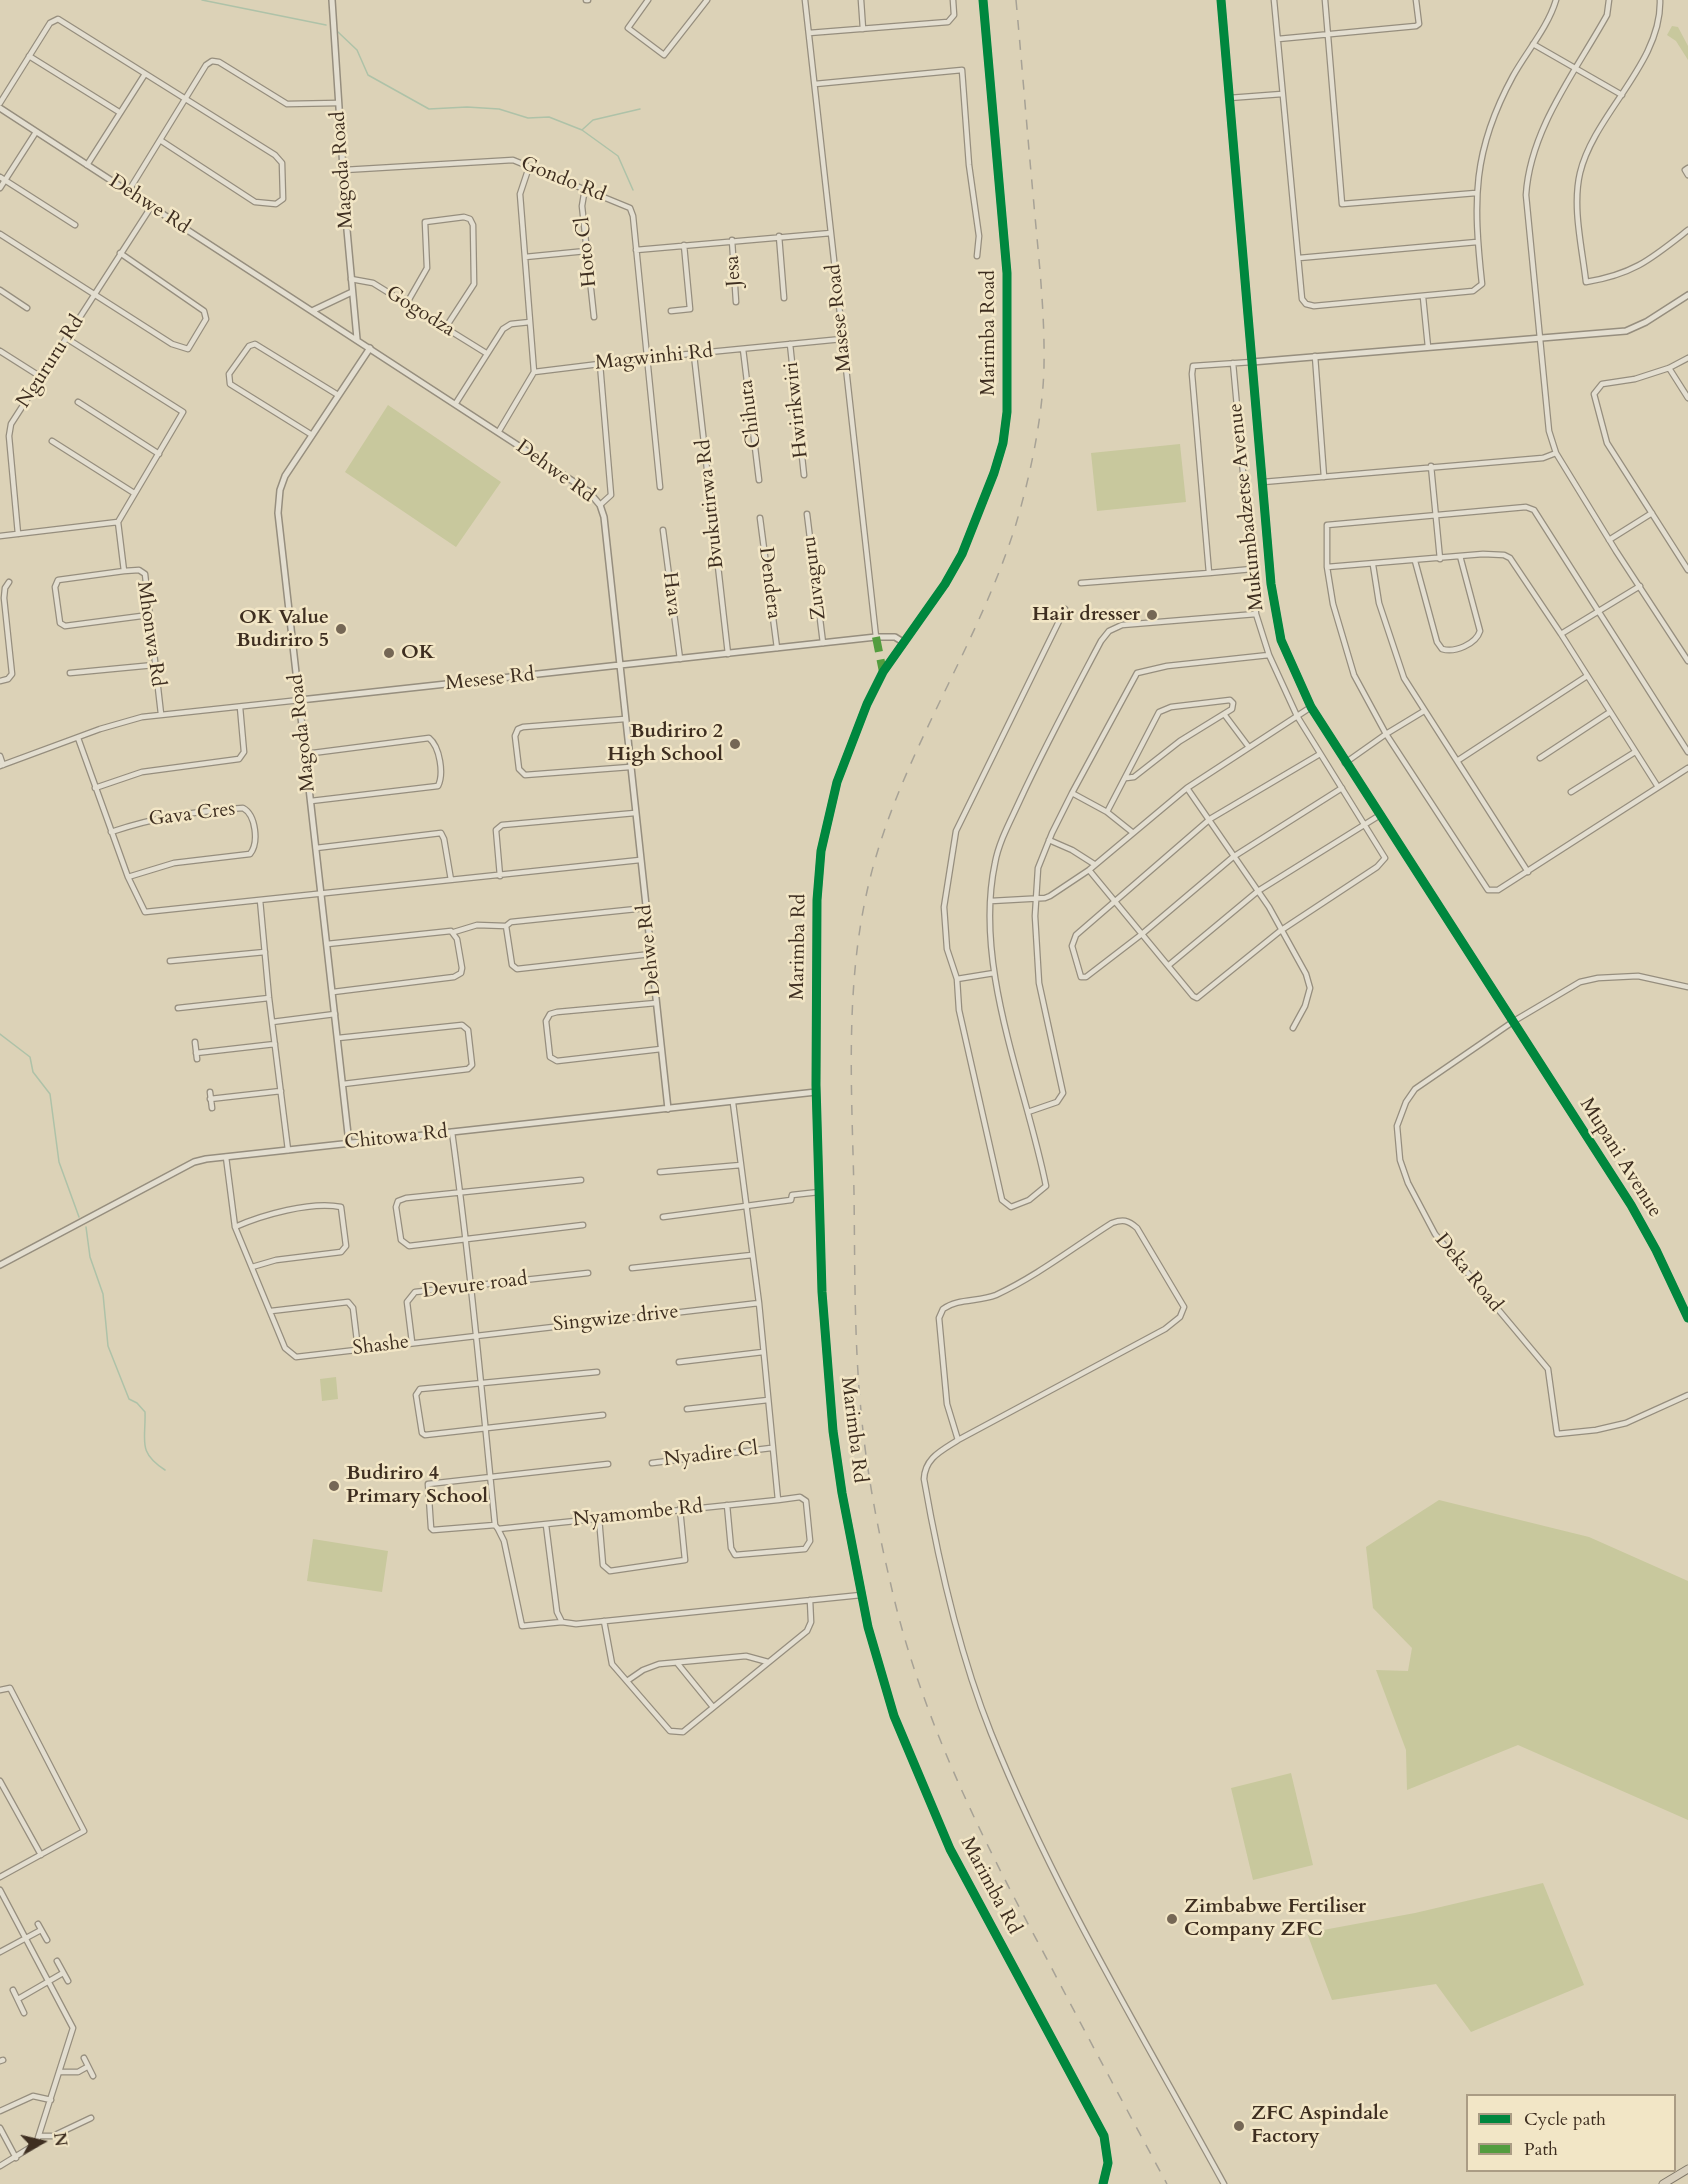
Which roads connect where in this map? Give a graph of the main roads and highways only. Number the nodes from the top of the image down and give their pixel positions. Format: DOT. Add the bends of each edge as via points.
graph roads {
  1 [pos="1688,2169"];
  2 [pos="1663,2184"];
  1 -- 2 [label="main road"];
}
